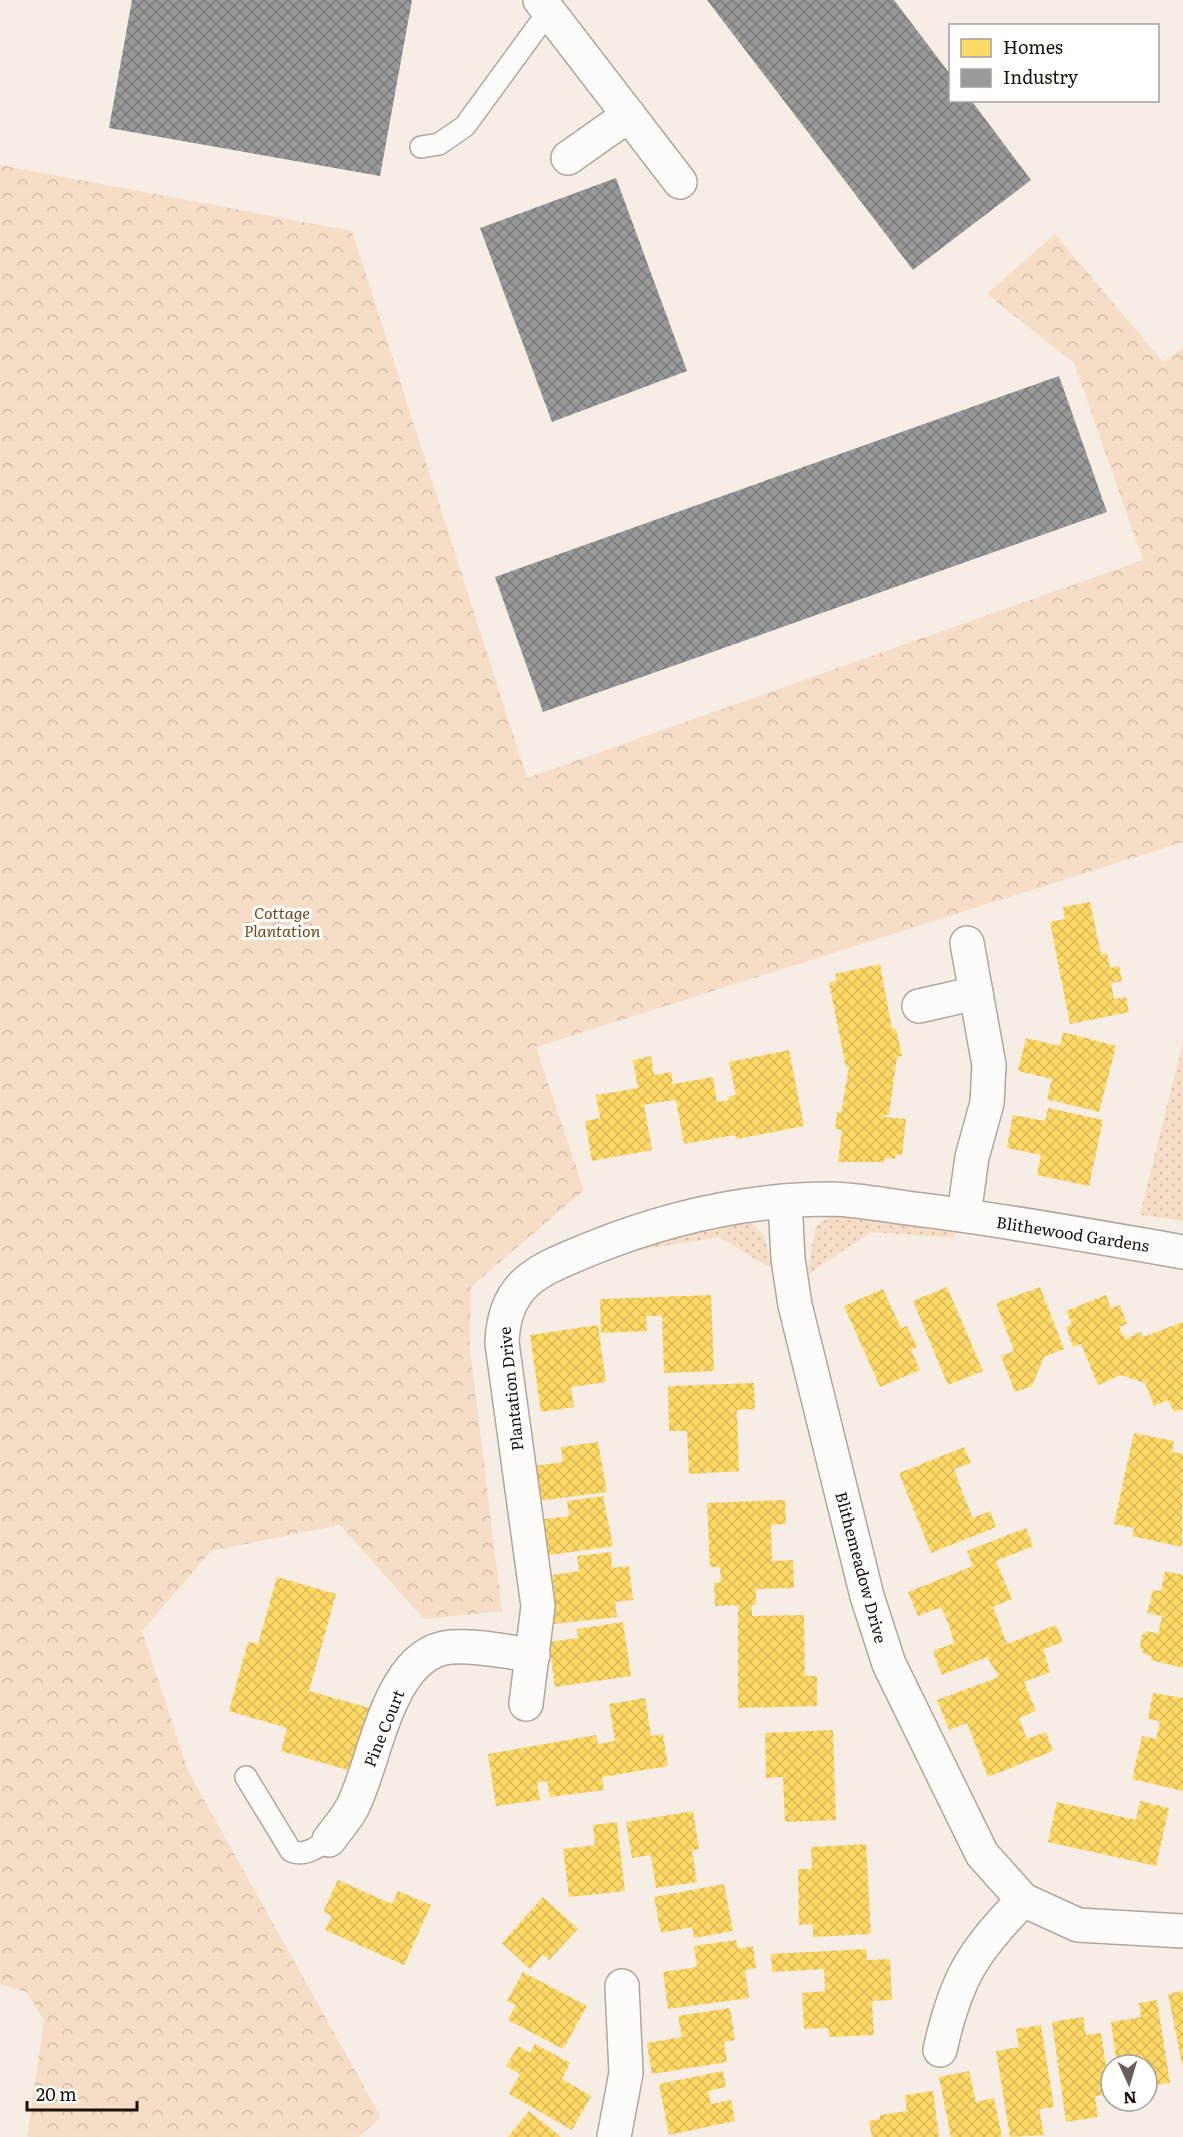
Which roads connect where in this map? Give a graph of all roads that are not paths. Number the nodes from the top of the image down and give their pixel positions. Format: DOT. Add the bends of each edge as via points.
graph roads {
  1 [pos="544,6"];
  2 [pos="629,115"];
  3 [pos="422,147"];
  4 [pos="568,158"];
  5 [pos="680,182"];
  6 [pos="967,943"];
  7 [pos="976,993"];
  8 [pos="919,1006"];
  9 [pos="785,1201"];
  10 [pos="964,1215"];
  11 [pos="1183,1252"];
  12 [pos="533,1655"];
  13 [pos="526,1704"];
  14 [pos="246,1777"];
  15 [pos="329,1840"];
  16 [pos="1023,1900"];
  17 [pos="1183,1931"];
  18 [pos="622,1986"];
  19 [pos="940,2050"];
  20 [pos="614,2137"];
  1 -- 2 [label="street"];
  1 -- 3 [label="lane" via="465,126 440,144"];
  2 -- 4 [label="street"];
  2 -- 5 [label="street"];
  6 -- 7 [label="street"];
  7 -- 8 [label="street"];
  7 -- 10 [label="street" via="989,1065 987,1103 972,1157"];
  9 -- 10 [label="street, Blithewood Gardens" via="835,1199"];
  9 -- 12 [label="street, Plantation Drive" via="709,1212 629,1233 529,1277 514,1297 503,1318 502,1343 538,1606"];
  9 -- 16 [label="street, Blithemeadow Drive" via="795,1305 867,1596 889,1664 982,1854"];
  10 -- 11 [label="street, Blithewood Gardens"];
  12 -- 13 [label="street, Plantation Drive"];
  12 -- 15 [label="street, Pine Court" via="450,1647 425,1654 409,1669 394,1696 352,1807"];
  14 -- 15 [label="lane" via="291,1851 309,1852"];
  16 -- 17 [label="street, Blithemeadow Drive" via="1078,1926"];
  16 -- 19 [label="street" via="986,1939 961,1978"];
  18 -- 20 [label="street" via="626,2073"];
}
